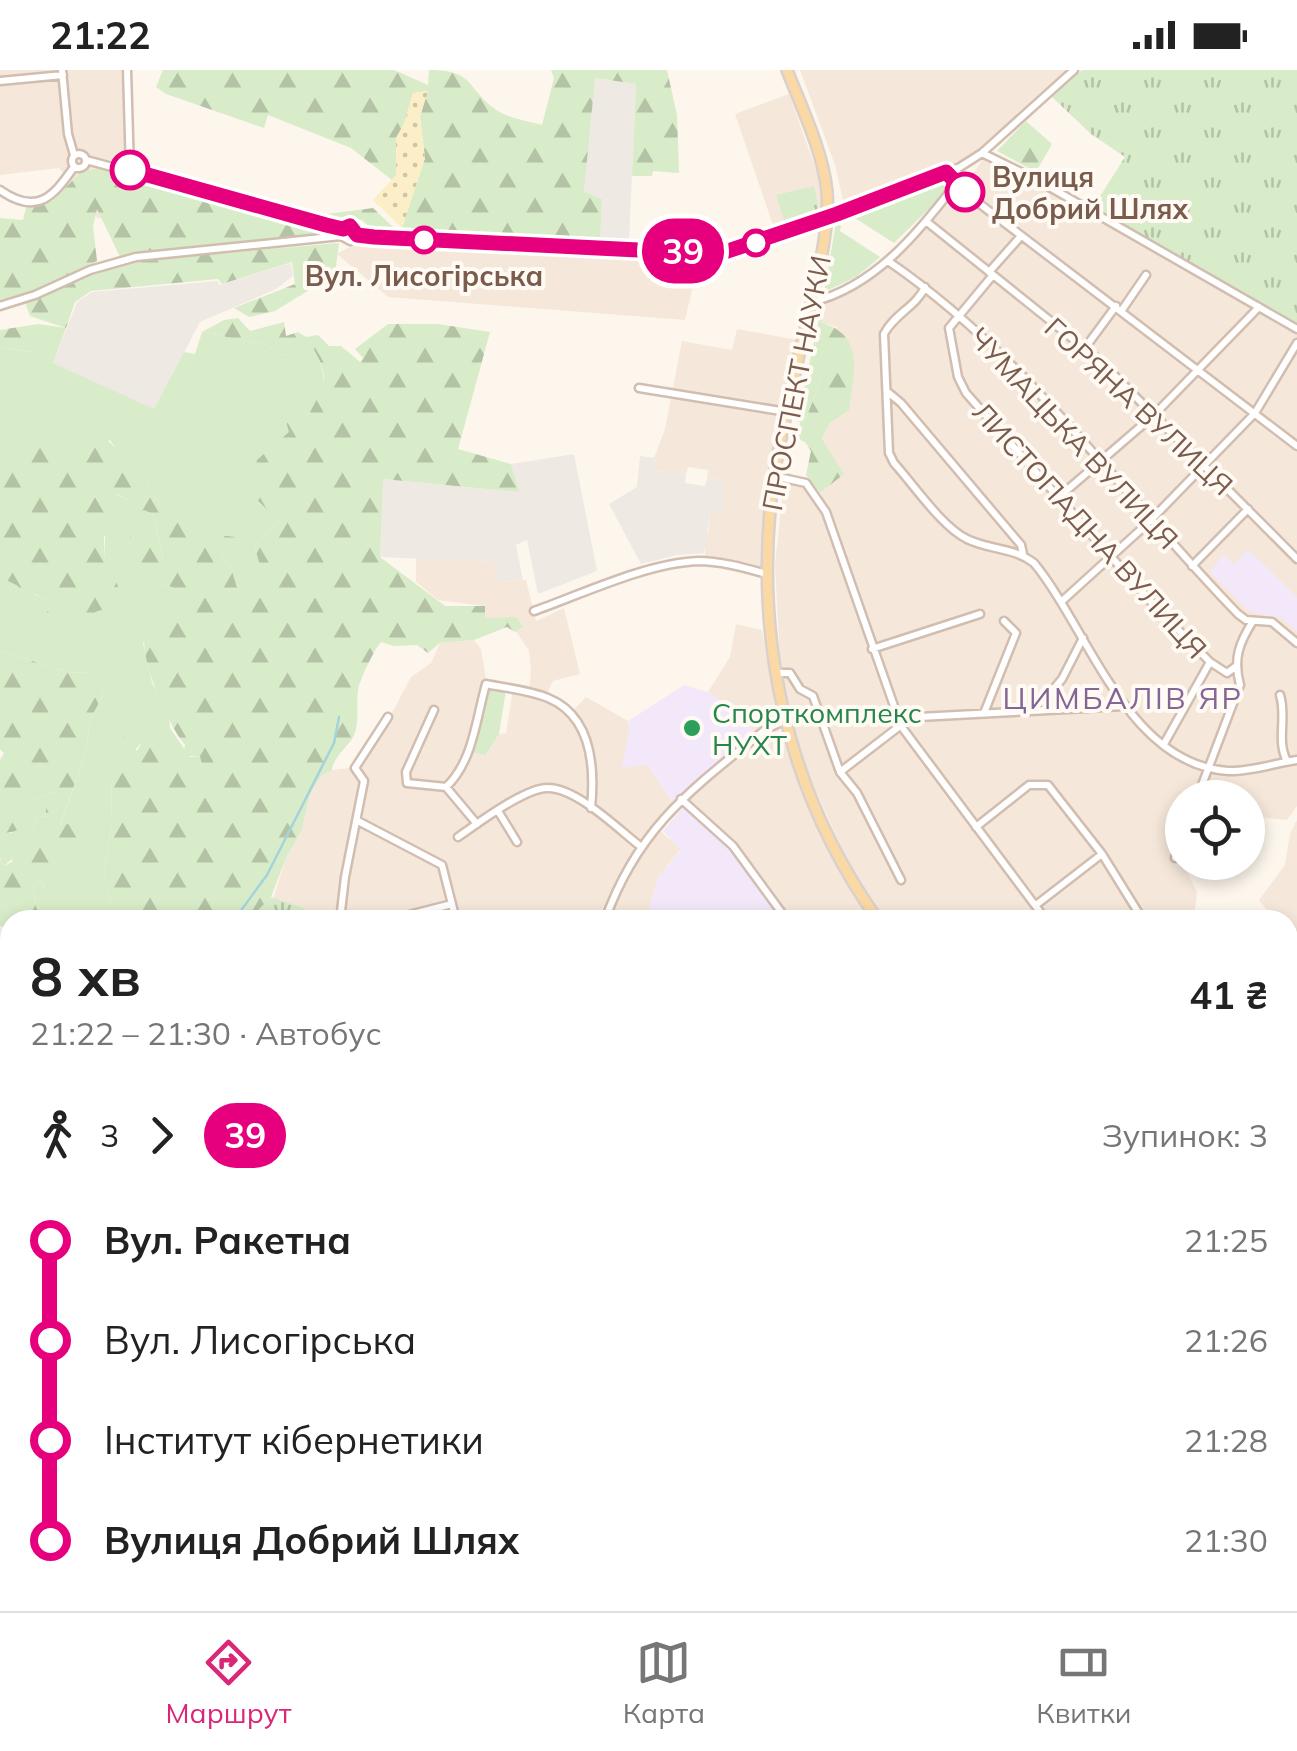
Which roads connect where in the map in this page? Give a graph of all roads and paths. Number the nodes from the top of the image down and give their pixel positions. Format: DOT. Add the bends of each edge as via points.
graph roads {
  1 [pos="126,70"];
  2 [pos="787,70"];
  3 [pos="1074,70"];
  4 [pos="62,73"];
  5 [pos="0,81"];
  6 [pos="982,153"];
  7 [pos="74,154"];
  8 [pos="86,160"];
  9 [pos="74,166"];
  10 [pos="130,170"];
  11 [pos="946,172"];
  12 [pos="955,185"];
  13 [pos="0,190"];
  14 [pos="827,218"];
  15 [pos="927,222"];
  16 [pos="326,225"];
  17 [pos="342,232"];
  18 [pos="1021,236"];
  19 [pos="324,238"];
  20 [pos="888,261"];
  21 [pos="991,274"];
  22 [pos="1146,275"];
  23 [pos="926,287"];
  24 [pos="809,303"];
  25 [pos="0,306"];
  26 [pos="1259,307"];
  27 [pos="1119,308"];
  28 [pos="960,314"];
  29 [pos="1297,328"];
  30 [pos="1297,343"];
  31 [pos="1085,348"];
  32 [pos="1198,371"];
  33 [pos="640,388"];
  34 [pos="889,393"];
  35 [pos="787,412"];
  36 [pos="1255,414"];
  37 [pos="1154,415"];
  38 [pos="1297,446"];
  39 [pos="1102,462"];
  40 [pos="1204,464"];
  41 [pos="774,476"];
  42 [pos="1059,497"];
  43 [pos="1248,510"];
  44 [pos="1150,519"];
  45 [pos="1024,555"];
  46 [pos="1110,556"];
  47 [pos="1297,560"];
  48 [pos="1192,566"];
  49 [pos="767,574"];
  50 [pos="1060,602"];
  51 [pos="534,611"];
  52 [pos="980,614"];
  53 [pos="1004,620"];
  54 [pos="1253,621"];
  55 [pos="1083,638"];
  56 [pos="1297,643"];
  57 [pos="872,649"];
  58 [pos="1210,662"];
  59 [pos="1235,666"];
  60 [pos="774,673"];
  61 [pos="1280,694"];
  62 [pos="1045,699"];
  63 [pos="1124,706"];
  64 [pos="434,710"];
  65 [pos="984,714"];
  66 [pos="388,717"];
  67 [pos="784,721"];
  68 [pos="901,726"];
  69 [pos="1164,744"];
  70 [pos="1297,760"];
  71 [pos="1287,761"];
  72 [pos="1206,766"];
  73 [pos="840,772"];
  74 [pos="1202,780"];
  75 [pos="446,787"];
  76 [pos="681,799"];
  77 [pos="591,808"];
  78 [pos="498,812"];
  79 [pos="358,821"];
  80 [pos="477,824"];
  81 [pos="976,827"];
  82 [pos="458,836"];
  83 [pos="517,842"];
  84 [pos="640,846"];
  85 [pos="1102,854"];
  86 [pos="901,880"];
  87 [pos="452,904"];
  88 [pos="1036,906"];
  89 [pos="341,910"];
  90 [pos="428,910"];
  91 [pos="454,910"];
  92 [pos="610,910"];
  93 [pos="780,910"];
  94 [pos="871,910"];
  95 [pos="1039,910"];
  96 [pos="1137,910"];
  1 -- 10 [label="street"];
  2 -- 14 [label="main road, ПРОСПЕКТ НАУКИ" via="824,172"];
  3 -- 6 [label="street"];
  4 -- 5 [label="street"];
  4 -- 7 [label="street"];
  6 -- 11 [label="street"];
  6 -- 26 [label="street"];
  7 -- 8 [label="street"];
  7 -- 9 [label="street"];
  8 -- 9 [label="street" via="82,168"];
  8 -- 10 [label="street"];
  9 -- 13 [label="street" via="44,200 18,201"];
  10 -- 16 [label="street"];
  11 -- 12 [label="street"];
  11 -- 14 [label="street"];
  12 -- 15 [label="street"];
  12 -- 18 [label="street"];
  14 -- 17 [label="street" via="719,254 357,235 350,241"];
  14 -- 24 [label="main road, ПРОСПЕКТ НАУКИ"];
  15 -- 20 [label="street"];
  15 -- 21 [label="street, ГОРЯНА ВУЛИЦЯ"];
  16 -- 17 [label="street"];
  16 -- 19 [label="street"];
  17 -- 19 [label="street"];
  18 -- 21 [label="street"];
  18 -- 27 [label="street"];
  19 -- 25 [label="street" via="136,257"];
  20 -- 23 [label="street, ЧУМАЦЬКА ВУЛИЦЯ"];
  20 -- 24 [label="street" via="860,282"];
  21 -- 28 [label="street"];
  21 -- 31 [label="street, ГОРЯНА ВУЛИЦЯ"];
  22 -- 27 [label="street"];
  23 -- 28 [label="street, ЧУМАЦЬКА ВУЛИЦЯ"];
  23 -- 34 [label="street" via="884,334"];
  24 -- 35 [label="main road, ПРОСПЕКТ НАУКИ"];
  26 -- 29 [label="street"];
  26 -- 32 [label="street"];
  27 -- 31 [label="street"];
  27 -- 32 [label="street"];
  28 -- 39 [label="street, ЧУМАЦЬКА ВУЛИЦЯ"];
  28 -- 42 [label="street, ЛИСТОПАДНА ВУЛИЦЯ" via="949,332 962,388"];
  30 -- 36 [label="street"];
  31 -- 37 [label="street, ГОРЯНА ВУЛИЦЯ"];
  32 -- 36 [label="street"];
  32 -- 37 [label="street"];
  33 -- 35 [label="street"];
  34 -- 45 [label="street"];
  34 -- 45 [label="street" via="894,463 958,533"];
  35 -- 41 [label="main road, ПРОСПЕКТ НАУКИ"];
  36 -- 38 [label="street"];
  36 -- 40 [label="street"];
  37 -- 39 [label="street"];
  37 -- 40 [label="street, ГОРЯНА ВУЛИЦЯ"];
  39 -- 42 [label="street"];
  39 -- 44 [label="street, ЧУМАЦЬКА ВУЛИЦЯ"];
  40 -- 43 [label="street, ГОРЯНА ВУЛИЦЯ"];
  40 -- 44 [label="street"];
  41 -- 49 [label="main road, ПРОСПЕКТ НАУКИ"];
  41 -- 57 [label="street" via="806,483 826,512"];
  42 -- 46 [label="street, ЛИСТОПАДНА ВУЛИЦЯ"];
  43 -- 47 [label="street, ГОРЯНА ВУЛИЦЯ"];
  43 -- 48 [label="street"];
  44 -- 46 [label="street"];
  44 -- 48 [label="street, ЧУМАЦЬКА ВУЛИЦЯ"];
  45 -- 50 [label="street"];
  46 -- 50 [label="street"];
  46 -- 58 [label="street, ЛИСТОПАДНА ВУЛИЦЯ"];
  48 -- 54 [label="street, ЧУМАЦЬКА ВУЛИЦЯ"];
  49 -- 51 [label="street" via="687,562"];
  49 -- 60 [label="main road, ПРОСПЕКТ НАУКИ"];
  50 -- 55 [label="street"];
  52 -- 57 [label="street"];
  53 -- 65 [label="street" via="1016,634"];
  54 -- 56 [label="street, ЧУМАЦЬКА ВУЛИЦЯ" via="1272,622"];
  54 -- 59 [label="street"];
  55 -- 62 [label="street"];
  55 -- 63 [label="street"];
  57 -- 68 [label="street"];
  58 -- 59 [label="street, ЛИСТОПАДНА ВУЛИЦЯ" via="1227,673"];
  58 -- 69 [label="street"];
  59 -- 72 [label="street" via="1240,685"];
  60 -- 67 [label="main road, ПРОСПЕКТ НАУКИ"];
  60 -- 73 [label="street" via="790,673 800,690 814,696"];
  61 -- 71 [label="street"];
  63 -- 65 [label="street"];
  63 -- 69 [label="street"];
  64 -- 75 [label="street" via="406,779"];
  65 -- 68 [label="street" via="929,715"];
  66 -- 79 [label="street" via="355,768 364,778"];
  67 -- 76 [label="street"];
  67 -- 94 [label="main road, ПРОСПЕКТ НАУКИ" via="815,810"];
  68 -- 73 [label="street"];
  68 -- 81 [label="street"];
  69 -- 72 [label="street"];
  70 -- 71 [label="street"];
  71 -- 72 [label="street" via="1230,771"];
  72 -- 74 [label="street"];
  73 -- 86 [label="street"];
  75 -- 77 [label="street" via="470,747 486,684 547,697 574,718 592,754"];
  75 -- 80 [label="street"];
  76 -- 84 [label="street"];
  76 -- 93 [label="street" via="733,846"];
  77 -- 78 [label="street" via="542,788"];
  77 -- 84 [label="street"];
  78 -- 80 [label="street"];
  78 -- 83 [label="street"];
  79 -- 87 [label="street" via="437,860"];
  79 -- 89 [label="street"];
  80 -- 82 [label="street"];
  81 -- 85 [label="street" via="1029,785 1048,785"];
  81 -- 88 [label="street"];
  84 -- 92 [label="street"];
  85 -- 88 [label="street"];
  85 -- 96 [label="street"];
  87 -- 90 [label="street"];
  87 -- 91 [label="street"];
  88 -- 95 [label="street"];
}
